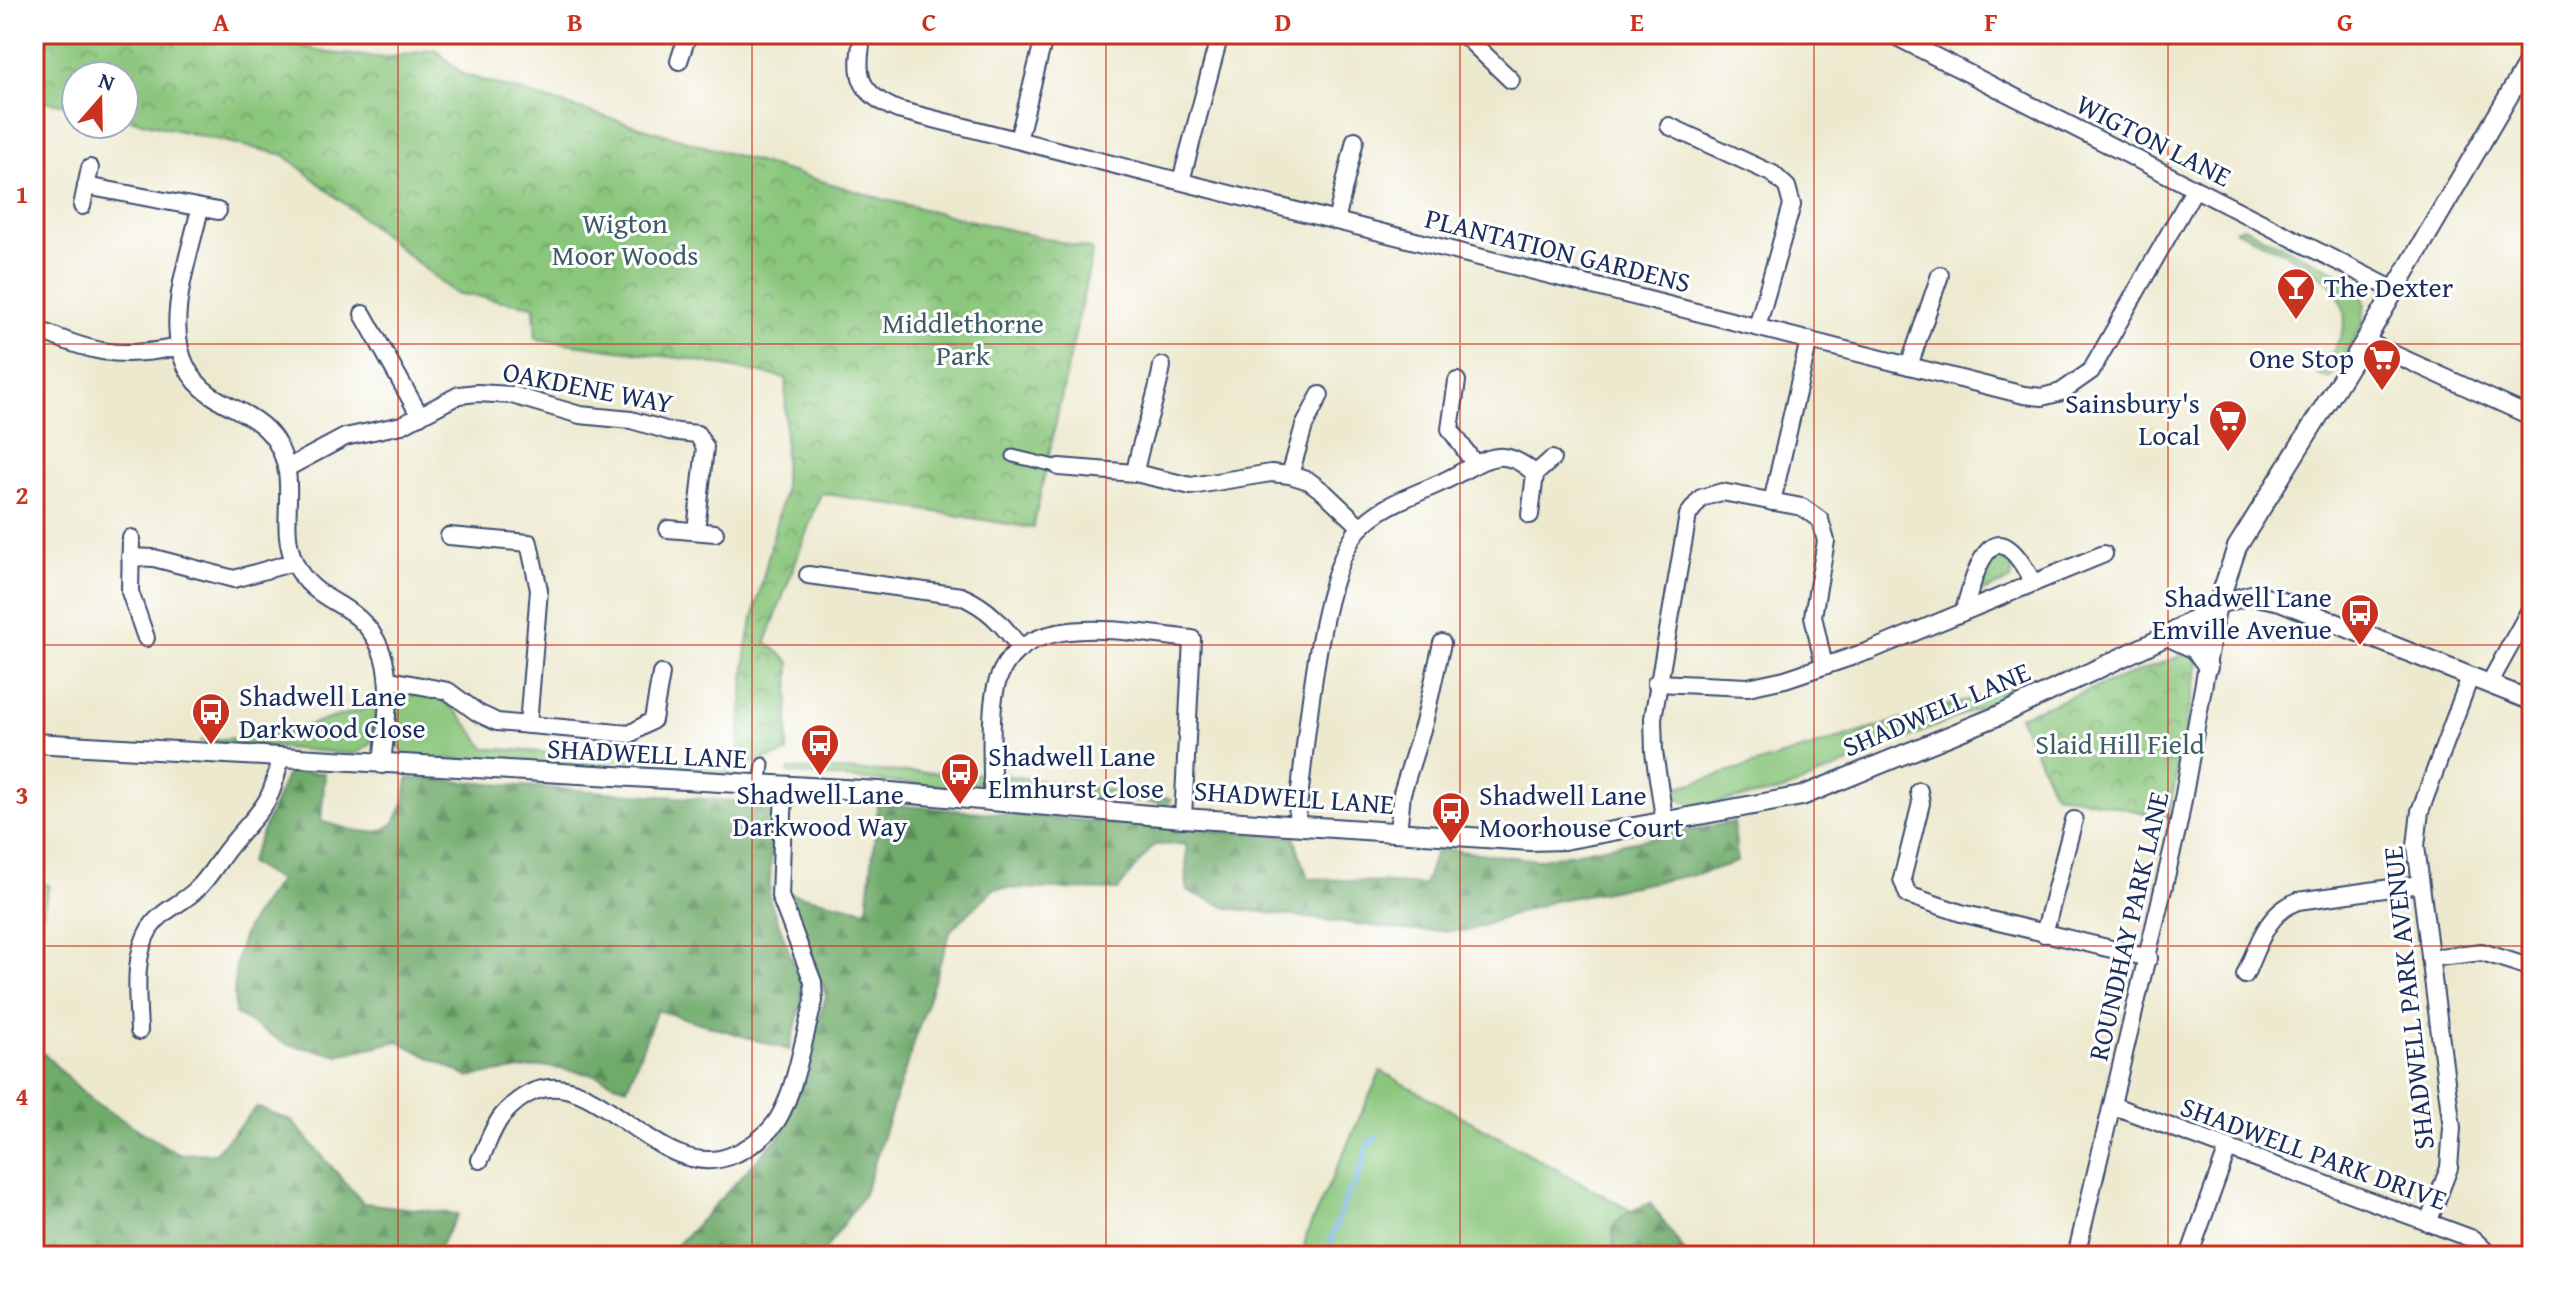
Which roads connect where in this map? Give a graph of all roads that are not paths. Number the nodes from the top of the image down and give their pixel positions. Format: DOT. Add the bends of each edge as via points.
graph roads {
  1 [pos="688,34"];
  2 [pos="863,34"];
  3 [pos="1045,34"];
  4 [pos="1220,34"];
  5 [pos="1463,34"];
  6 [pos="1891,34"];
  7 [pos="2532,56"];
  8 [pos="679,61"];
  9 [pos="1511,80"];
  10 [pos="1669,126"];
  11 [pos="1018,140"];
  12 [pos="1355,140"];
  13 [pos="90,168"];
  14 [pos="1181,181"];
  15 [pos="86,186"];
  16 [pos="2194,190"];
  17 [pos="82,206"];
  18 [pos="200,208"];
  19 [pos="218,211"];
  20 [pos="1336,221"];
  21 [pos="1940,275"];
  22 [pos="2394,290"];
  23 [pos="363,314"];
  24 [pos="1757,327"];
  25 [pos="34,328"];
  26 [pos="1809,340"];
  27 [pos="2365,341"];
  28 [pos="178,347"];
  29 [pos="1162,366"];
  30 [pos="1909,366"];
  31 [pos="1457,381"];
  32 [pos="1320,395"];
  33 [pos="420,416"];
  34 [pos="2532,417"];
  35 [pos="1013,456"];
  36 [pos="1552,459"];
  37 [pos="1474,463"];
  38 [pos="289,467"];
  39 [pos="1059,467"];
  40 [pos="1135,473"];
  41 [pos="1535,474"];
  42 [pos="1290,475"];
  43 [pos="1772,502"];
  44 [pos="1530,515"];
  45 [pos="1361,527"];
  46 [pos="668,529"];
  47 [pos="696,531"];
  48 [pos="715,533"];
  49 [pos="449,536"];
  50 [pos="131,538"];
  51 [pos="2104,554"];
  52 [pos="130,557"];
  53 [pos="294,562"];
  54 [pos="808,575"];
  55 [pos="2033,583"];
  56 [pos="2218,604"];
  57 [pos="2532,606"];
  58 [pos="1964,611"];
  59 [pos="2167,636"];
  60 [pos="146,638"];
  61 [pos="1442,643"];
  62 [pos="1021,649"];
  63 [pos="1824,666"];
  64 [pos="2208,667"];
  65 [pos="661,674"];
  66 [pos="2470,677"];
  67 [pos="390,680"];
  68 [pos="1656,683"];
  69 [pos="2489,684"];
  70 [pos="2532,701"];
  71 [pos="528,725"];
  72 [pos="34,743"];
  73 [pos="280,757"];
  74 [pos="763,764"];
  75 [pos="382,765"];
  76 [pos="760,787"];
  77 [pos="784,788"];
  78 [pos="1919,791"];
  79 [pos="992,800"];
  80 [pos="1183,818"];
  81 [pos="2074,820"];
  82 [pos="1665,824"];
  83 [pos="1296,825"];
  84 [pos="1398,833"];
  85 [pos="2420,884"];
  86 [pos="2044,934"];
  87 [pos="2149,958"];
  88 [pos="2430,958"];
  89 [pos="2532,968"];
  90 [pos="2245,975"];
  91 [pos="139,1031"];
  92 [pos="2114,1106"];
  93 [pos="2228,1148"];
  94 [pos="480,1160"];
  95 [pos="2428,1223"];
  96 [pos="2076,1256"];
  97 [pos="2189,1256"];
  98 [pos="2491,1256"];
  1 -- 8 [label="street"];
  2 -- 11 [label="street, PLANTATION GARDENS" via="857,66 877,101"];
  3 -- 11 [label="street"];
  4 -- 14 [label="street"];
  5 -- 9 [label="street"];
  6 -- 16 [label="street, WIGTON LANE"];
  7 -- 22 [label="street"];
  10 -- 24 [label="street" via="1773,174 1787,187 1792,205"];
  11 -- 14 [label="street, PLANTATION GARDENS"];
  12 -- 20 [label="street"];
  13 -- 15 [label="street"];
  14 -- 20 [label="street, PLANTATION GARDENS"];
  15 -- 17 [label="street"];
  15 -- 18 [label="street"];
  16 -- 22 [label="street, WIGTON LANE"];
  16 -- 30 [label="street, PLANTATION GARDENS" via="2091,371 2077,384 2042,397"];
  18 -- 19 [label="street"];
  18 -- 28 [label="street" via="180,303"];
  20 -- 24 [label="street, PLANTATION GARDENS"];
  21 -- 30 [label="street"];
  22 -- 27 [label="street"];
  23 -- 33 [label="street"];
  24 -- 26 [label="street, PLANTATION GARDENS"];
  25 -- 28 [label="street" via="110,355"];
  26 -- 30 [label="street, PLANTATION GARDENS"];
  26 -- 43 [label="street"];
  27 -- 34 [label="street"];
  27 -- 56 [label="street" via="2237,547"];
  28 -- 38 [label="street" via="203,390 260,423"];
  29 -- 40 [label="street"];
  31 -- 37 [label="street" via="1450,429"];
  32 -- 42 [label="street" via="1304,426"];
  33 -- 38 [label="street, OAKDENE WAY" via="345,437"];
  33 -- 47 [label="street, OAKDENE WAY" via="459,395 512,395 580,415 697,434 705,447"];
  35 -- 39 [label="street"];
  36 -- 41 [label="street"];
  37 -- 41 [label="street" via="1502,456 1523,462"];
  37 -- 45 [label="street" via="1389,505"];
  38 -- 53 [label="street" via="288,537"];
  39 -- 40 [label="street"];
  40 -- 42 [label="street" via="1191,486 1271,473"];
  41 -- 44 [label="street"];
  42 -- 45 [label="street" via="1309,481"];
  43 -- 63 [label="street" via="1812,512 1825,529 1813,616"];
  43 -- 68 [label="street" via="1722,492 1701,498 1688,515"];
  45 -- 83 [label="street" via="1344,555 1325,615"];
  46 -- 47 [label="street"];
  47 -- 48 [label="street"];
  49 -- 71 [label="street" via="529,543 539,590"];
  50 -- 52 [label="street"];
  51 -- 55 [label="street"];
  52 -- 53 [label="street" via="234,579"];
  52 -- 60 [label="street" via="130,592"];
  53 -- 67 [label="street" via="313,589 373,631"];
  54 -- 62 [label="street" via="961,596 990,612"];
  55 -- 58 [label="street"];
  55 -- 58 [label="street" via="2016,553 2003,547 1988,549 1979,560"];
  56 -- 59 [label="street, SHADWELL LANE"];
  56 -- 64 [label="street, ROUNDHAY PARK LANE"];
  56 -- 66 [label="street, SHADWELL LANE" via="2251,595 2280,601"];
  57 -- 69 [label="street"];
  58 -- 63 [label="street"];
  59 -- 64 [label="street" via="2195,649"];
  59 -- 82 [label="street, SHADWELL LANE" via="2000,715 1802,796"];
  61 -- 84 [label="street" via="1402,793"];
  62 -- 79 [label="street" via="1002,673 994,695"];
  62 -- 80 [label="street" via="1055,631 1078,628 1192,639"];
  63 -- 68 [label="street" via="1748,687"];
  64 -- 87 [label="street, ROUNDHAY PARK LANE"];
  65 -- 71 [label="street" via="656,712 639,732"];
  66 -- 69 [label="street, SHADWELL LANE"];
  66 -- 85 [label="street, SHADWELL PARK AVENUE" via="2420,811"];
  67 -- 71 [label="street" via="448,691 481,716"];
  67 -- 75 [label="street"];
  68 -- 82 [label="street" via="1654,752"];
  69 -- 70 [label="street, SHADWELL LANE"];
  72 -- 73 [label="street, SHADWELL LANE"];
  73 -- 75 [label="street, SHADWELL LANE"];
  73 -- 91 [label="street" via="269,799 255,822 196,890 165,911 149,930 137,977"];
  74 -- 76 [label="street"];
  75 -- 76 [label="street, SHADWELL LANE"];
  76 -- 77 [label="street, SHADWELL LANE"];
  77 -- 79 [label="street, SHADWELL LANE"];
  77 -- 94 [label="street" via="780,896 813,982 814,1001 778,1119 741,1152 697,1161 647,1139 585,1093 542,1091 519,1100 500,1118"];
  78 -- 86 [label="street" via="1921,803 1902,879 1908,895"];
  79 -- 80 [label="street, SHADWELL LANE"];
  80 -- 83 [label="street, SHADWELL LANE"];
  81 -- 86 [label="street"];
  82 -- 84 [label="street, SHADWELL LANE" via="1530,841"];
  83 -- 84 [label="street, SHADWELL LANE"];
  85 -- 88 [label="street, SHADWELL PARK AVENUE"];
  85 -- 90 [label="street" via="2285,906 2268,925"];
  86 -- 87 [label="street"];
  87 -- 92 [label="street, ROUNDHAY PARK LANE"];
  88 -- 89 [label="street" via="2482,952"];
  88 -- 95 [label="street, SHADWELL PARK AVENUE" via="2453,1149"];
  92 -- 93 [label="street, SHADWELL PARK DRIVE"];
  92 -- 96 [label="street, ROUNDHAY PARK LANE"];
  93 -- 95 [label="street, SHADWELL PARK DRIVE"];
  93 -- 97 [label="street"];
  95 -- 98 [label="street, SHADWELL PARK DRIVE" via="2473,1239"];
}
